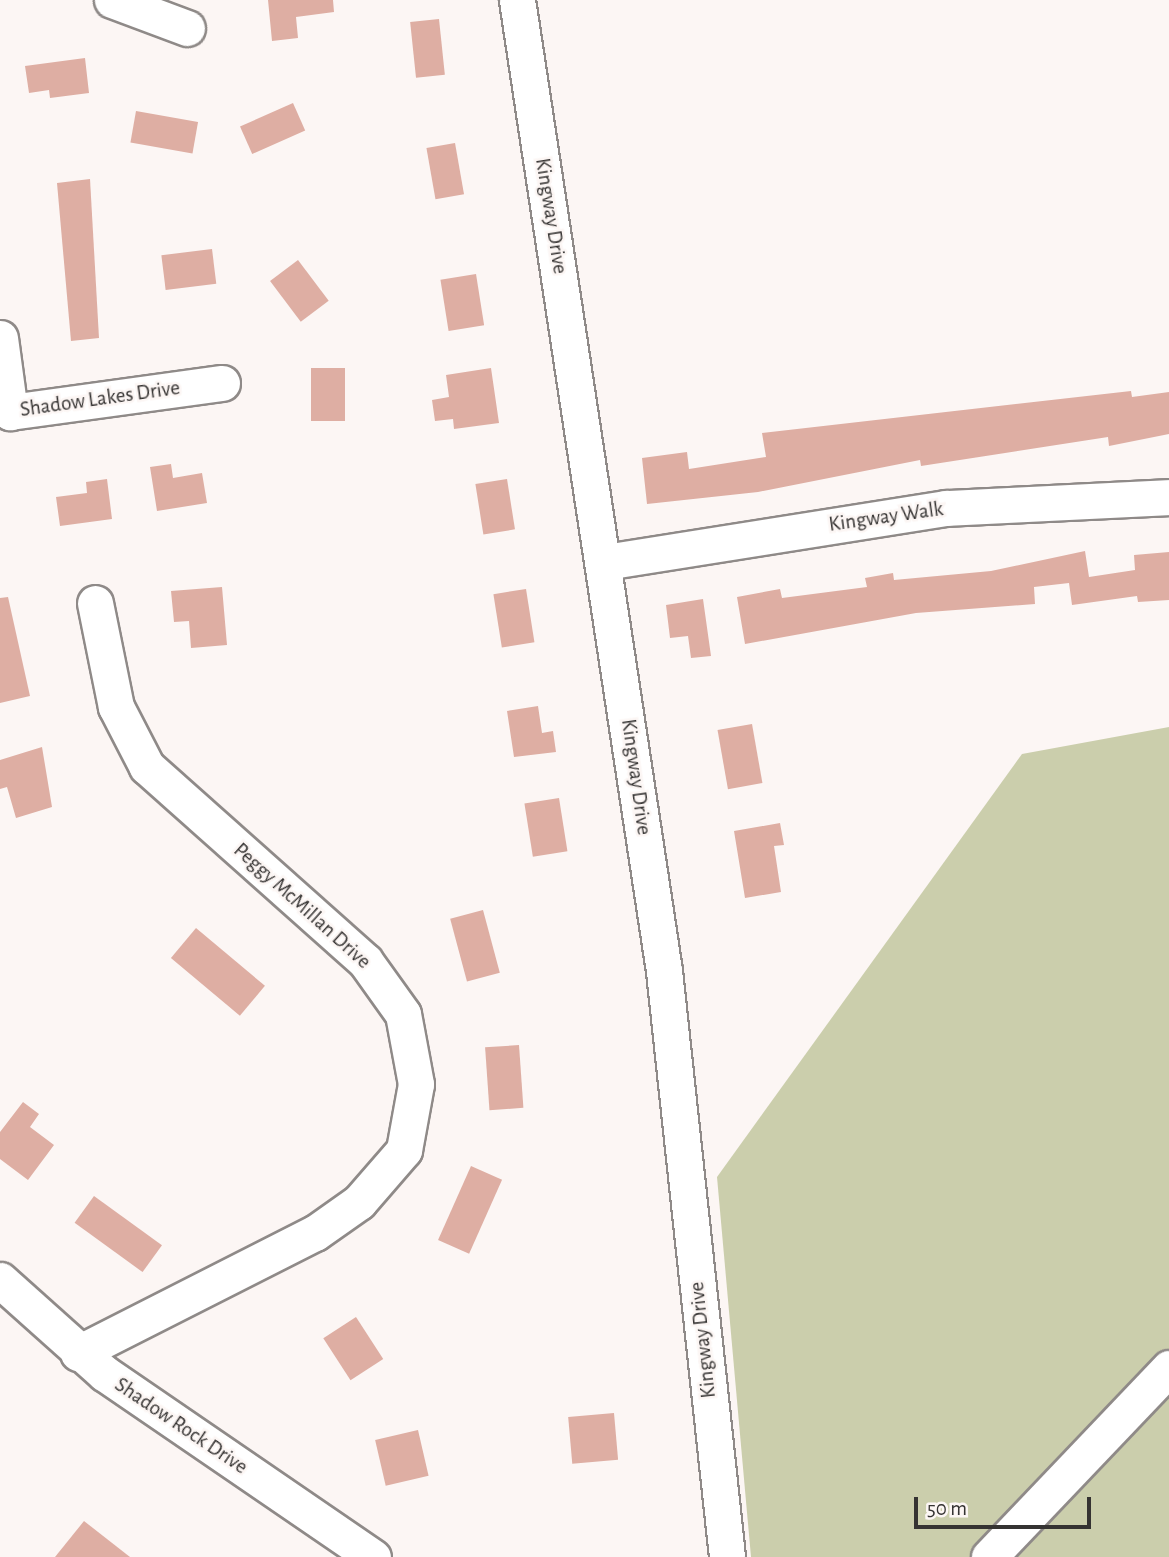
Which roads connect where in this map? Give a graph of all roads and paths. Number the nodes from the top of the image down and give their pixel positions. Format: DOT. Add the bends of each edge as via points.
graph roads {
  1 [pos="112,0"];
  2 [pos="517,0"];
  3 [pos="187,28"];
  4 [pos="0,338"];
  5 [pos="222,383"];
  6 [pos="1169,497"];
  7 [pos="605,562"];
  8 [pos="95,603"];
  9 [pos="0,1280"];
  10 [pos="78,1353"];
  11 [pos="1169,1368"];
  12 [pos="373,1557"];
  13 [pos="727,1557"];
  14 [pos="989,1557"];
  1 -- 3 [label="street"];
  2 -- 7 [label="street, Kingway Drive"];
  4 -- 5 [label="street, Shadow Lakes Drive" via="10,412"];
  6 -- 7 [label="street, Kingway Walk" via="946,508"];
  7 -- 13 [label="street, Kingway Drive" via="664,971"];
  8 -- 10 [label="street, Peggy McMillan Drive" via="116,707 147,767 372,969 403,1014 416,1084 404,1150 359,1202 315,1233"];
  9 -- 10 [label="street, Shadow Rock Drive"];
  10 -- 12 [label="street, Shadow Rock Drive"];
  11 -- 14 [label="street"];
}
